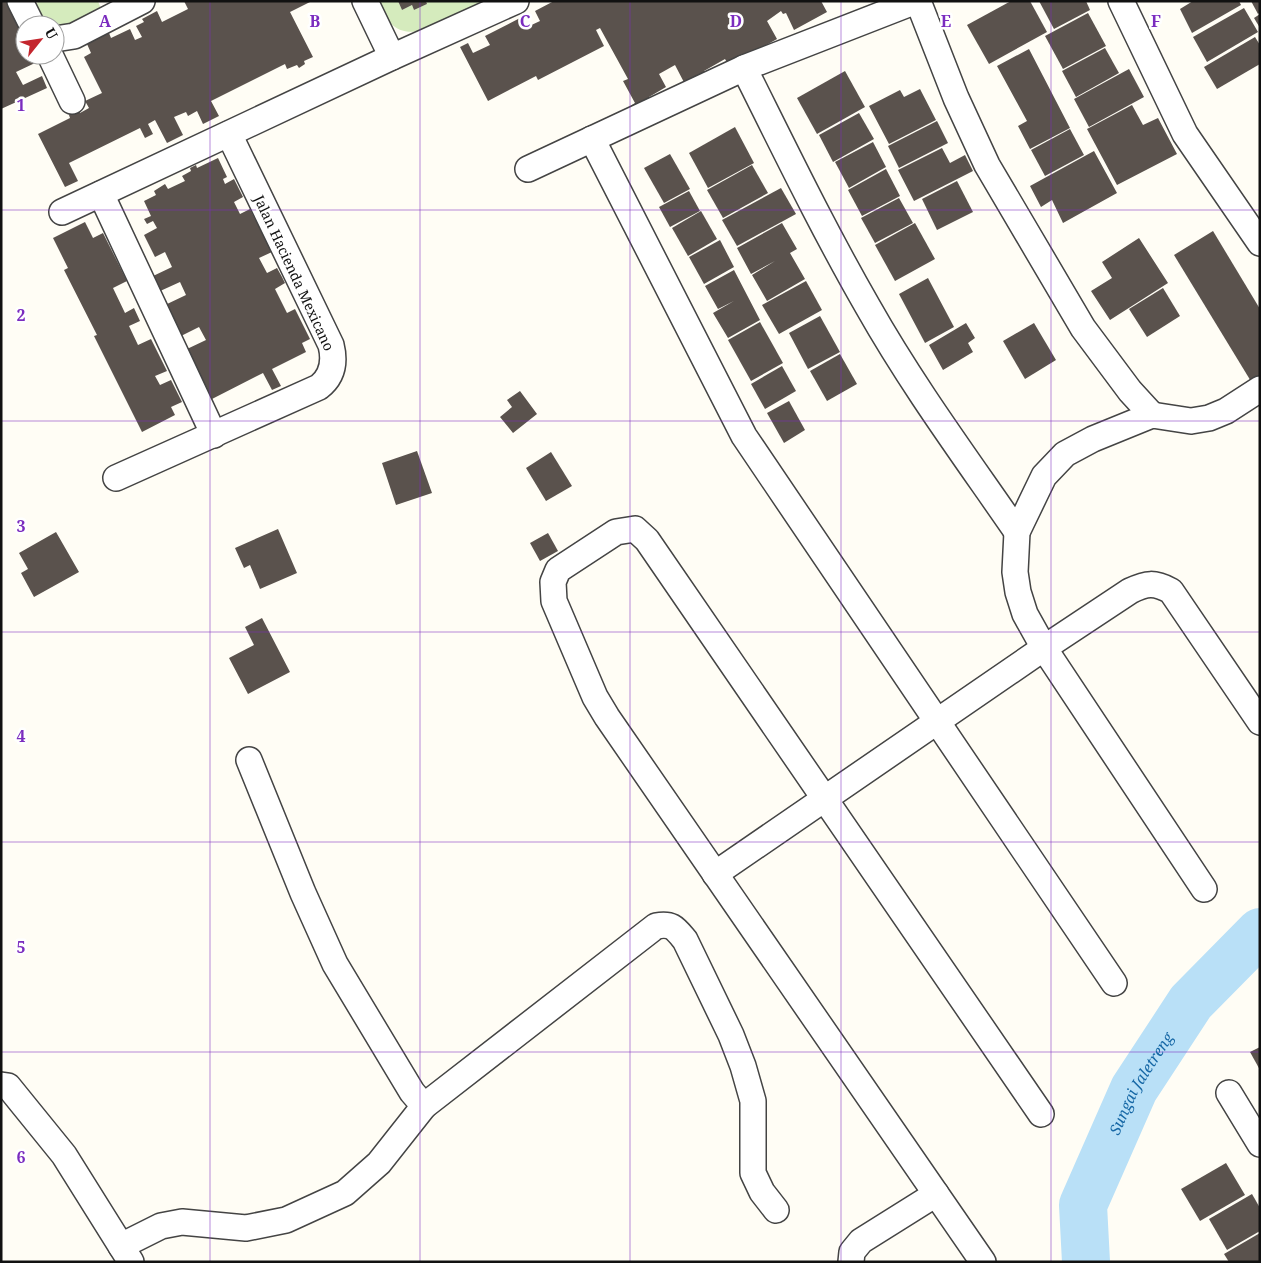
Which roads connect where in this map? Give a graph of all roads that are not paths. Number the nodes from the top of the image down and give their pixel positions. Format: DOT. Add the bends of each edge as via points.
graph roads {
  1 [pos="20,1"];
  2 [pos="142,1"];
  3 [pos="365,1"];
  4 [pos="516,1"];
  5 [pos="917,1"];
  6 [pos="1121,1"];
  7 [pos="27,15"];
  8 [pos="65,37"];
  9 [pos="392,57"];
  10 [pos="55,65"];
  11 [pos="744,68"];
  12 [pos="72,101"];
  13 [pos="229,134"];
  14 [pos="592,138"];
  15 [pos="528,169"];
  16 [pos="101,194"];
  17 [pos="62,212"];
  18 [pos="1260,242"];
  19 [pos="1260,389"];
  20 [pos="1152,415"];
  21 [pos="214,434"];
  22 [pos="116,478"];
  23 [pos="1017,532"];
  24 [pos="1044,648"];
  25 [pos="937,721"];
  26 [pos="1260,722"];
  27 [pos="249,760"];
  28 [pos="824,798"];
  29 [pos="715,874"];
  30 [pos="1204,889"];
  31 [pos="1114,983"];
  32 [pos="1,1085"];
  33 [pos="1229,1093"];
  34 [pos="424,1106"];
  35 [pos="1041,1114"];
  36 [pos="1260,1144"];
  37 [pos="936,1194"];
  38 [pos="776,1210"];
  39 [pos="126,1254"];
  40 [pos="851,1262"];
  41 [pos="983,1262"];
  1 -- 7 [label="street"];
  2 -- 8 [label="street" via="74,36"];
  3 -- 9 [label="street"];
  4 -- 9 [label="street"];
  5 -- 11 [label="street"];
  5 -- 20 [label="street" via="987,165 1083,328"];
  6 -- 18 [label="street" via="1185,134"];
  9 -- 13 [label="street"];
  10 -- 12 [label="street"];
  11 -- 14 [label="street"];
  11 -- 23 [label="street" via="868,308 917,388"];
  13 -- 16 [label="street"];
  13 -- 21 [label="street, Jalan Hacienda Mexicano" via="331,345 334,362 329,376 319,387"];
  14 -- 15 [label="street"];
  14 -- 25 [label="street" via="744,436"];
  16 -- 17 [label="street"];
  16 -- 21 [label="street"];
  19 -- 20 [label="street" via="1209,418 1191,421"];
  20 -- 23 [label="street" via="1065,454 1044,476"];
  21 -- 22 [label="street, Jalan Hacienda Mexicano"];
  23 -- 24 [label="street" via="1015,572 1018,592 1025,614"];
  24 -- 25 [label="street"];
  24 -- 26 [label="street" via="1130,591 1145,584 1159,585 1171,591"];
  24 -- 30 [label="street"];
  25 -- 28 [label="street"];
  25 -- 31 [label="street"];
  27 -- 34 [label="street" via="335,964 412,1092"];
  28 -- 29 [label="street"];
  28 -- 29 [label="street" via="647,540 635,529 616,532 558,570 553,582 554,601 595,697"];
  28 -- 35 [label="street"];
  29 -- 37 [label="street"];
  32 -- 39 [label="street" via="8,1086 64,1155"];
  33 -- 36 [label="street"];
  34 -- 38 [label="street" via="656,926 666,924 675,928 685,940 743,1066 753,1101 753,1173"];
  34 -- 39 [label="street" via="379,1163 337,1197 286,1220 246,1228 182,1222 161,1226"];
  37 -- 40 [label="street" via="861,1241 852,1252"];
  37 -- 41 [label="street"];
}
